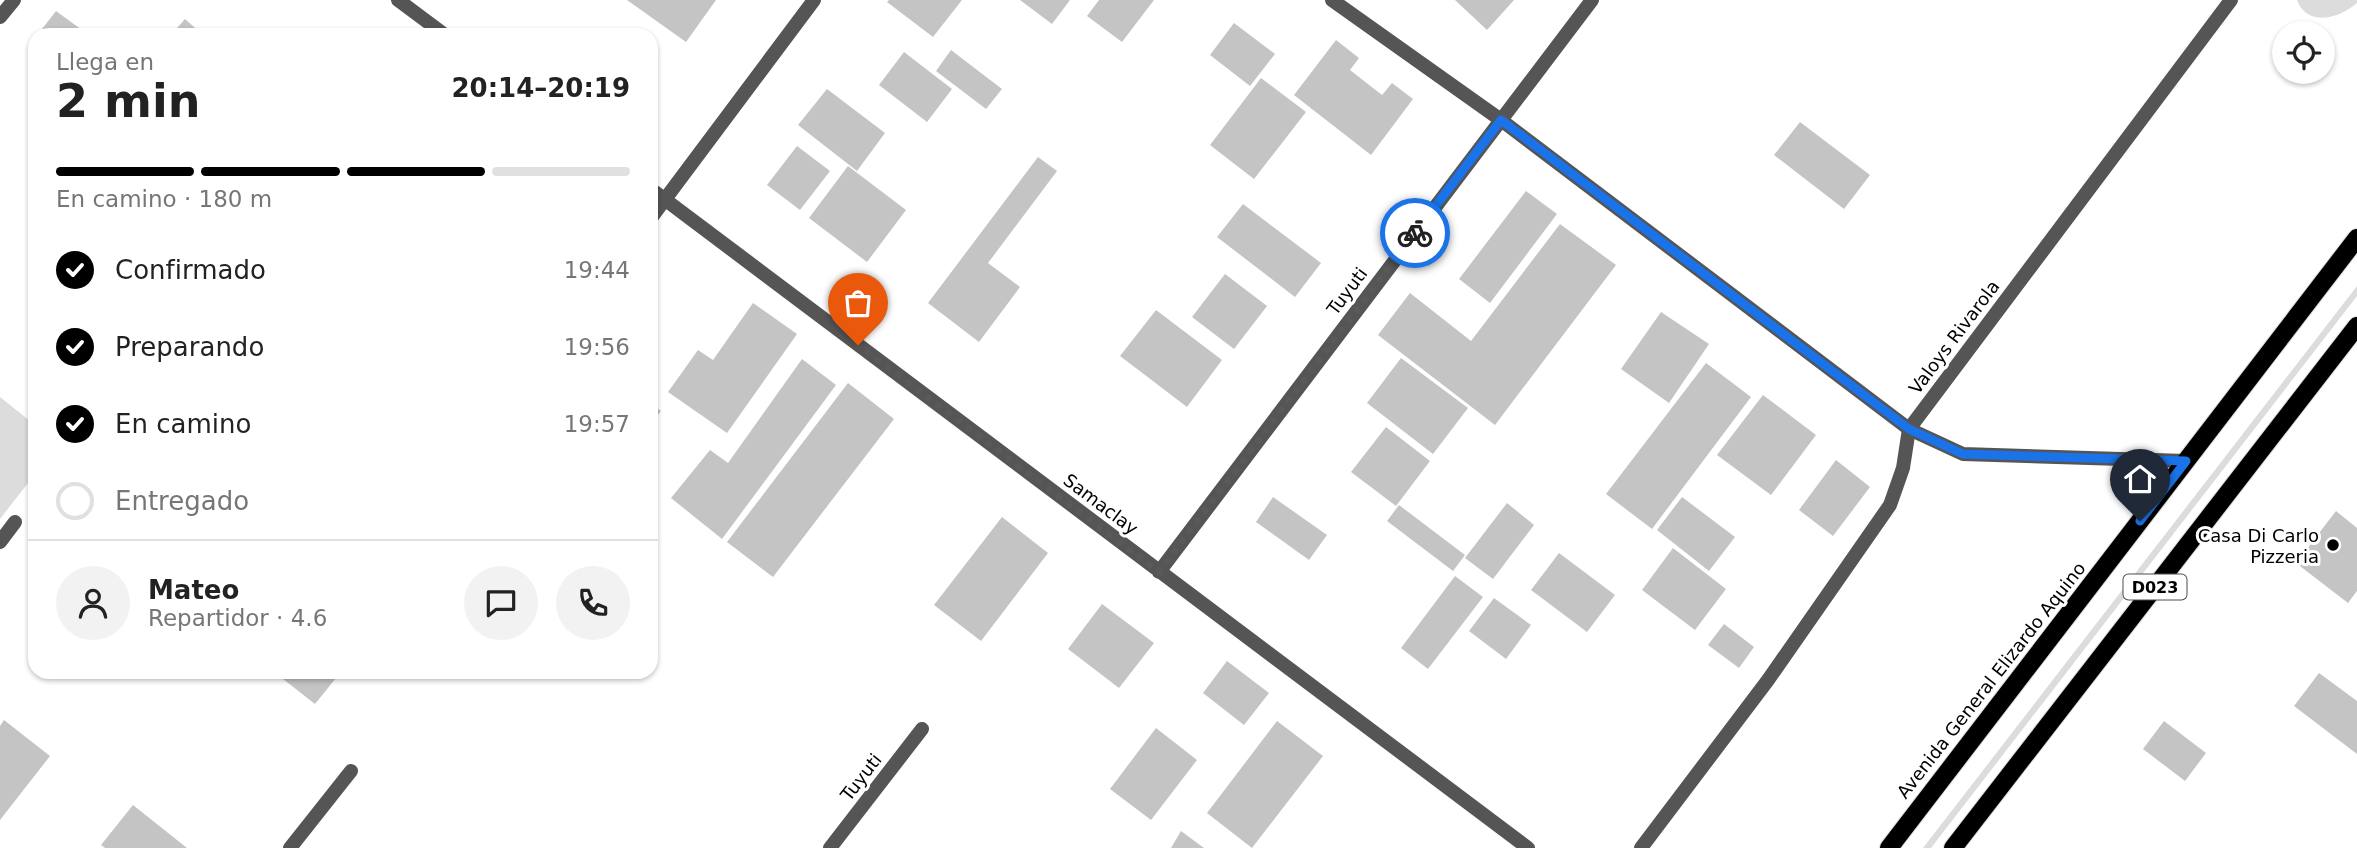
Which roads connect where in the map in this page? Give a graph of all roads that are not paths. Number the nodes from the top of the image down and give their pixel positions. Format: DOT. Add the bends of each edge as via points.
graph roads {
  1 [pos="14,0"];
  2 [pos="398,0"];
  3 [pos="814,0"];
  4 [pos="1332,0"];
  5 [pos="1592,0"];
  6 [pos="2231,0"];
  7 [pos="0,18"];
  8 [pos="436,28"];
  9 [pos="1501,120"];
  10 [pos="658,195"];
  11 [pos="665,200"];
  12 [pos="658,209"];
  13 [pos="2357,238"];
  14 [pos="2357,326"];
  15 [pos="1909,429"];
  16 [pos="2186,461"];
  17 [pos="15,522"];
  18 [pos="0,542"];
  19 [pos="1159,572"];
  20 [pos="922,729"];
  21 [pos="351,771"];
  22 [pos="290,848"];
  23 [pos="830,848"];
  24 [pos="1528,848"];
  25 [pos="1641,848"];
  26 [pos="1889,848"];
  27 [pos="1953,848"];
  1 -- 7 [label="street"];
  2 -- 8 [label="street"];
  3 -- 11 [label="street"];
  4 -- 9 [label="street"];
  5 -- 9 [label="street, Tuyuti"];
  6 -- 15 [label="street, Valoys Rivarola"];
  9 -- 15 [label="street"];
  9 -- 19 [label="street, Tuyuti"];
  10 -- 11 [label="street, Samaclay"];
  11 -- 12 [label="street"];
  11 -- 19 [label="street, Samaclay"];
  13 -- 16 [label="main road, Avenida General Elizardo Aquino / D023"];
  14 -- 27 [label="main road, D023"];
  15 -- 16 [label="street" via="1963,454"];
  15 -- 25 [label="street, Valoys Rivarola" via="1903,468 1890,505 1768,680"];
  16 -- 26 [label="main road, Avenida General Elizardo Aquino / D023"];
  17 -- 18 [label="street"];
  19 -- 24 [label="street, Samaclay"];
  20 -- 23 [label="street, Tuyuti"];
  21 -- 22 [label="street"];
}
